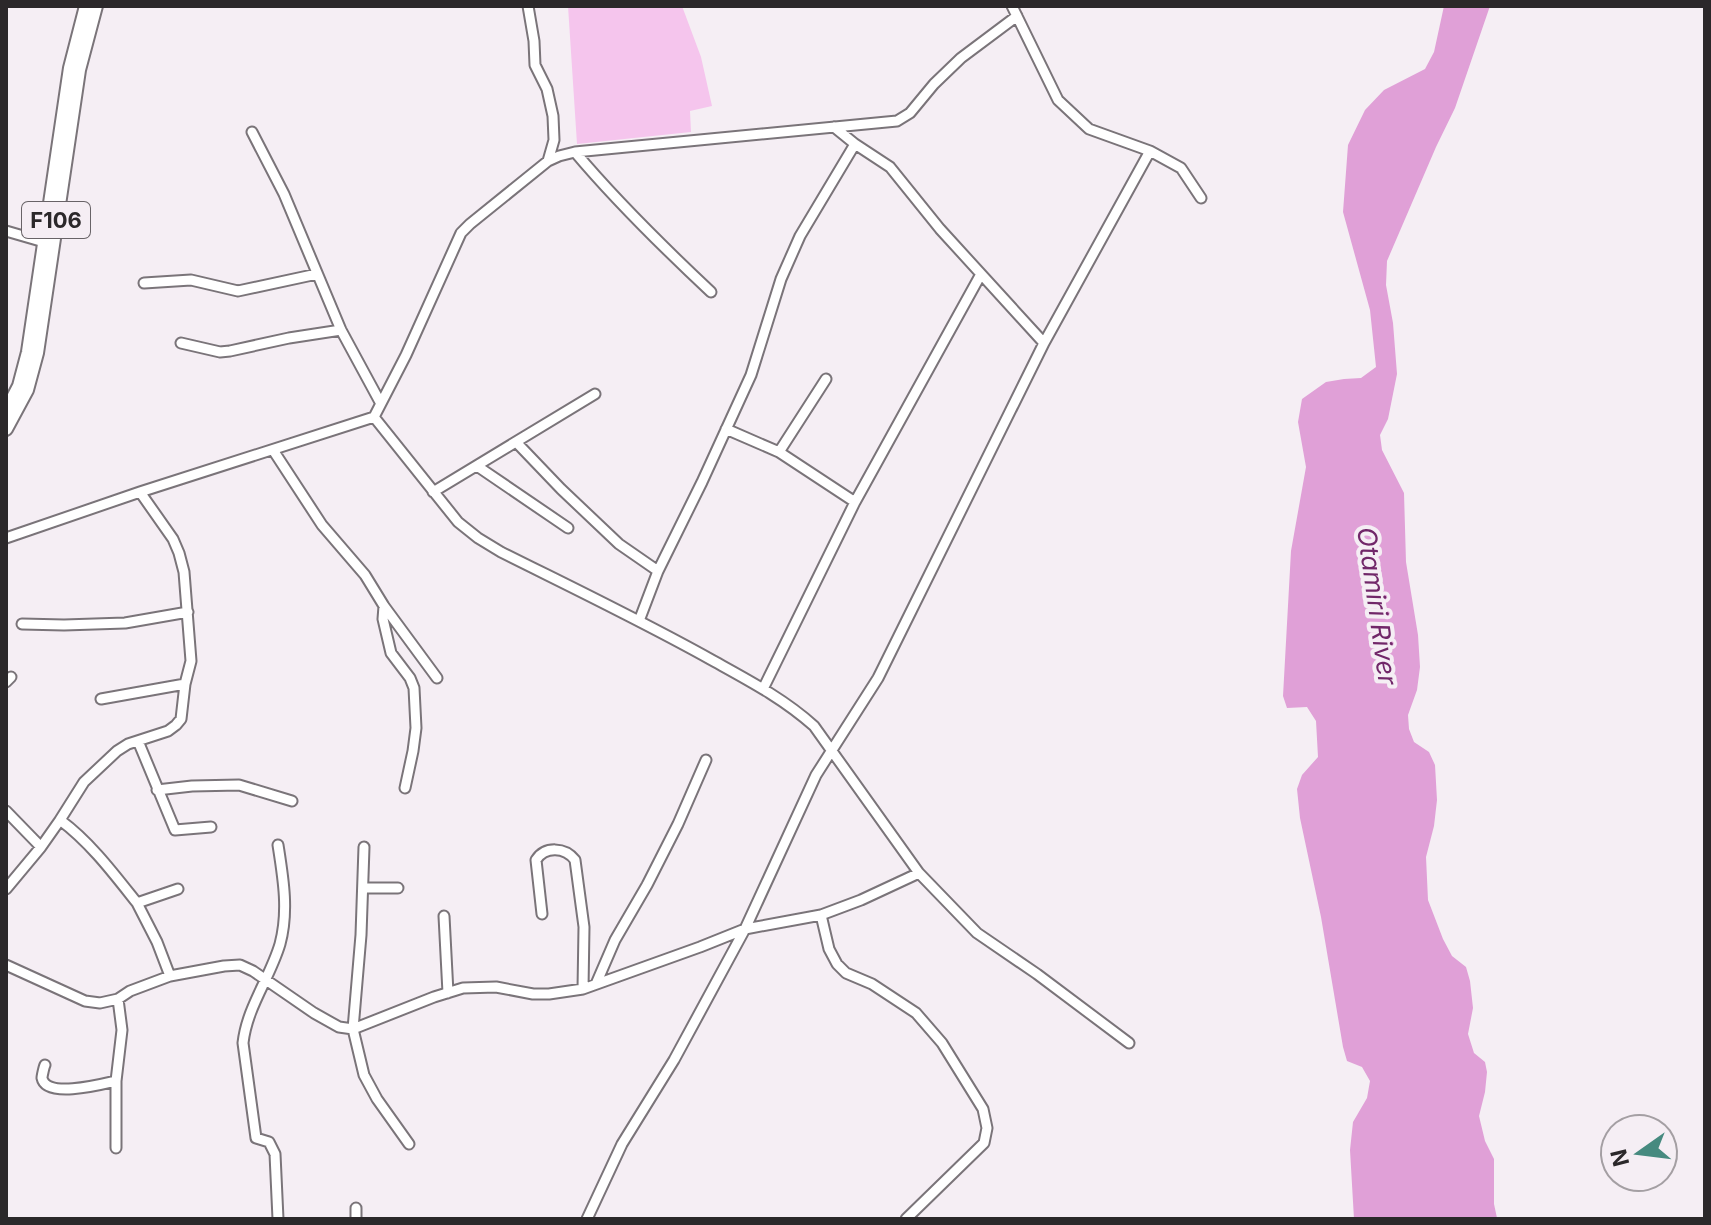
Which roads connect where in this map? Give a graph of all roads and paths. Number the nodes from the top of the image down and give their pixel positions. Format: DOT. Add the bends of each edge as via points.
graph roads {
  1 [pos="86,6"];
  2 [pos="96,6"];
  3 [pos="528,6"];
  4 [pos="1014,11"];
  5 [pos="834,127"];
  6 [pos="252,132"];
  7 [pos="855,144"];
  8 [pos="1150,151"];
  9 [pos="575,152"];
  10 [pos="548,161"];
  11 [pos="1201,198"];
  12 [pos="6,231"];
  13 [pos="44,242"];
  14 [pos="317,274"];
  15 [pos="981,274"];
  16 [pos="144,283"];
  17 [pos="711,292"];
  18 [pos="341,330"];
  19 [pos="181,343"];
  20 [pos="1044,343"];
  21 [pos="826,379"];
  22 [pos="595,394"];
  23 [pos="380,402"];
  24 [pos="6,411"];
  25 [pos="374,417"];
  26 [pos="6,429"];
  27 [pos="726,429"];
  28 [pos="516,442"];
  29 [pos="273,450"];
  30 [pos="779,452"];
  31 [pos="477,466"];
  32 [pos="140,492"];
  33 [pos="433,492"];
  34 [pos="855,502"];
  35 [pos="568,528"];
  36 [pos="6,538"];
  37 [pos="658,571"];
  38 [pos="384,606"];
  39 [pos="188,612"];
  40 [pos="639,621"];
  41 [pos="22,624"];
  42 [pos="437,678"];
  43 [pos="185,684"];
  44 [pos="763,689"];
  45 [pos="101,699"];
  46 [pos="138,741"];
  47 [pos="832,750"];
  48 [pos="706,760"];
  49 [pos="405,788"];
  50 [pos="157,790"];
  51 [pos="292,801"];
  52 [pos="6,811"];
  53 [pos="60,820"];
  54 [pos="211,827"];
  55 [pos="278,845"];
  56 [pos="41,847"];
  57 [pos="364,847"];
  58 [pos="919,873"];
  59 [pos="363,888"];
  60 [pos="398,888"];
  61 [pos="6,889"];
  62 [pos="178,889"];
  63 [pos="137,903"];
  64 [pos="542,914"];
  65 [pos="821,915"];
  66 [pos="444,916"];
  67 [pos="745,929"];
  68 [pos="6,965"];
  69 [pos="170,976"];
  70 [pos="266,979"];
  71 [pos="596,984"];
  72 [pos="583,989"];
  73 [pos="448,993"];
  74 [pos="118,999"];
  75 [pos="353,1029"];
  76 [pos="1129,1043"];
  77 [pos="45,1065"];
  78 [pos="116,1081"];
  79 [pos="409,1144"];
  80 [pos="116,1148"];
  81 [pos="278,1219"];
  82 [pos="587,1219"];
  83 [pos="906,1219"];
  1 -- 13 [label="main road, F106" via="70,68"];
  2 -- 26 [label="main road, F106" via="79,70 37,353 27,390"];
  3 -- 10 [label="street" via="535,65 553,116"];
  4 -- 5 [label="street" via="904,118"];
  4 -- 8 [label="street" via="1058,100 1089,129"];
  5 -- 7 [label="street"];
  5 -- 9 [label="street"];
  6 -- 14 [label="street"];
  7 -- 15 [label="street" via="890,167"];
  7 -- 27 [label="street" via="800,236 751,375"];
  8 -- 11 [label="street" via="1181,168"];
  8 -- 20 [label="street"];
  9 -- 10 [label="street"];
  9 -- 17 [label="street"];
  10 -- 23 [label="street" via="461,233"];
  12 -- 13 [label="street"];
  13 -- 24 [label="main road, F106" via="28,352"];
  14 -- 16 [label="street" via="238,291 191,280"];
  14 -- 18 [label="street"];
  15 -- 20 [label="street"];
  15 -- 34 [label="street"];
  18 -- 19 [label="street" via="220,352"];
  18 -- 23 [label="street"];
  20 -- 47 [label="street" via="878,678"];
  21 -- 30 [label="street"];
  22 -- 28 [label="street"];
  23 -- 25 [label="street"];
  25 -- 29 [label="street"];
  25 -- 33 [label="street"];
  27 -- 30 [label="street"];
  27 -- 37 [label="street"];
  28 -- 31 [label="street"];
  28 -- 37 [label="street" via="619,544"];
  29 -- 32 [label="street"];
  29 -- 38 [label="street"];
  30 -- 34 [label="street"];
  31 -- 33 [label="street"];
  31 -- 35 [label="street"];
  32 -- 36 [label="street"];
  32 -- 39 [label="street" via="179,553"];
  33 -- 40 [label="street" via="478,538"];
  34 -- 44 [label="street"];
  37 -- 40 [label="street"];
  38 -- 42 [label="street"];
  38 -- 49 [label="street" via="391,653 414,688 416,728"];
  39 -- 41 [label="street" via="125,623"];
  39 -- 43 [label="street" via="191,661"];
  40 -- 44 [label="street"];
  43 -- 45 [label="street"];
  43 -- 46 [label="street" via="181,719"];
  44 -- 47 [label="street" via="806,718"];
  46 -- 50 [label="street"];
  46 -- 53 [label="street" via="96,770"];
  47 -- 58 [label="street"];
  47 -- 67 [label="street"];
  48 -- 71 [label="street"];
  50 -- 51 [label="street" via="239,785"];
  50 -- 54 [label="street" via="175,830"];
  52 -- 56 [label="street"];
  53 -- 56 [label="street"];
  53 -- 63 [label="street" via="110,868"];
  55 -- 70 [label="street" via="283,928"];
  56 -- 61 [label="street"];
  57 -- 59 [label="street"];
  58 -- 65 [label="street"];
  58 -- 76 [label="street" via="977,933"];
  59 -- 60 [label="street"];
  59 -- 75 [label="street"];
  62 -- 63 [label="street"];
  63 -- 69 [label="street"];
  64 -- 72 [label="street" via="536,860 547,851 562,850 575,860 584,927"];
  65 -- 67 [label="street"];
  65 -- 83 [label="street" via="837,964 916,1013 942,1043 983,1109 984,1143"];
  66 -- 73 [label="street"];
  67 -- 71 [label="street"];
  67 -- 82 [label="street" via="622,1144"];
  68 -- 74 [label="street" via="85,1001"];
  69 -- 70 [label="street" via="240,965"];
  69 -- 74 [label="street"];
  70 -- 75 [label="street" via="314,1013"];
  70 -- 81 [label="street" via="243,1043 256,1138 269,1142 275,1154"];
  71 -- 72 [label="street"];
  72 -- 73 [label="street" via="533,994 480,987"];
  73 -- 75 [label="street"];
  74 -- 78 [label="street" via="122,1030"];
  75 -- 79 [label="street" via="364,1075"];
  77 -- 78 [label="street" via="42,1077 49,1086 86,1088"];
  78 -- 80 [label="street"];
}
